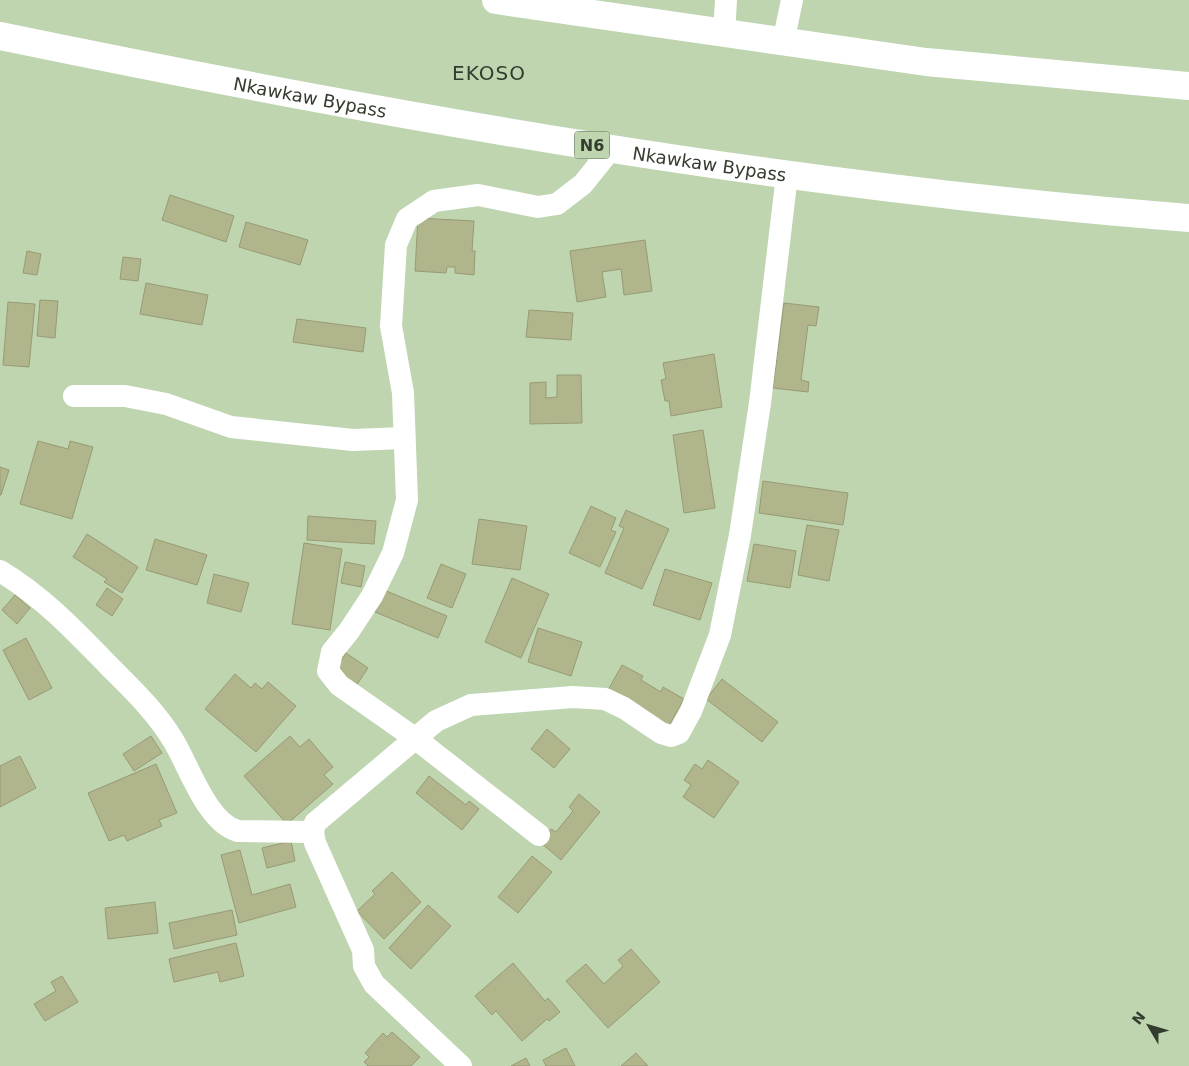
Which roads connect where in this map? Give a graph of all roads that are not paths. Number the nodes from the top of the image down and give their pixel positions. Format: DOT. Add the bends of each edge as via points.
graph roads {
  1 [pos="496,0"];
  2 [pos="726,0"];
  3 [pos="792,0"];
  4 [pos="724,34"];
  5 [pos="0,36"];
  6 [pos="783,43"];
  7 [pos="1189,86"];
  8 [pos="611,149"];
  9 [pos="787,175"];
  10 [pos="1189,218"];
  11 [pos="74,396"];
  12 [pos="404,438"];
  13 [pos="0,571"];
  14 [pos="416,739"];
  15 [pos="313,832"];
  16 [pos="539,835"];
  17 [pos="461,1066"];
  1 -- 4 [label="highway"];
  2 -- 4 [label="street"];
  3 -- 6 [label="street"];
  4 -- 6 [label="highway"];
  5 -- 8 [label="highway, Nkawkaw Bypass / N6" via="192,75"];
  6 -- 7 [label="highway" via="926,62"];
  8 -- 9 [label="highway, Nkawkaw Bypass / N6"];
  8 -- 12 [label="street" via="583,184 557,204 538,207 478,195 434,201 408,219 396,245 391,326 403,393"];
  9 -- 10 [label="highway, Nkawkaw Bypass / N6" via="1037,205"];
  9 -- 14 [label="street" via="760,403 736,553 720,634 679,733 671,736 661,734 605,699 574,697 471,705 436,721"];
  11 -- 12 [label="street" via="125,396 166,404 231,427 353,440"];
  12 -- 14 [label="street" via="407,500 393,553 372,596 332,652 328,671 339,685"];
  13 -- 15 [label="street" via="55,610 155,714 210,807 230,829"];
  14 -- 15 [label="street" via="315,823"];
  14 -- 16 [label="street"];
  15 -- 17 [label="street" via="363,950 364,966 374,984"];
}
